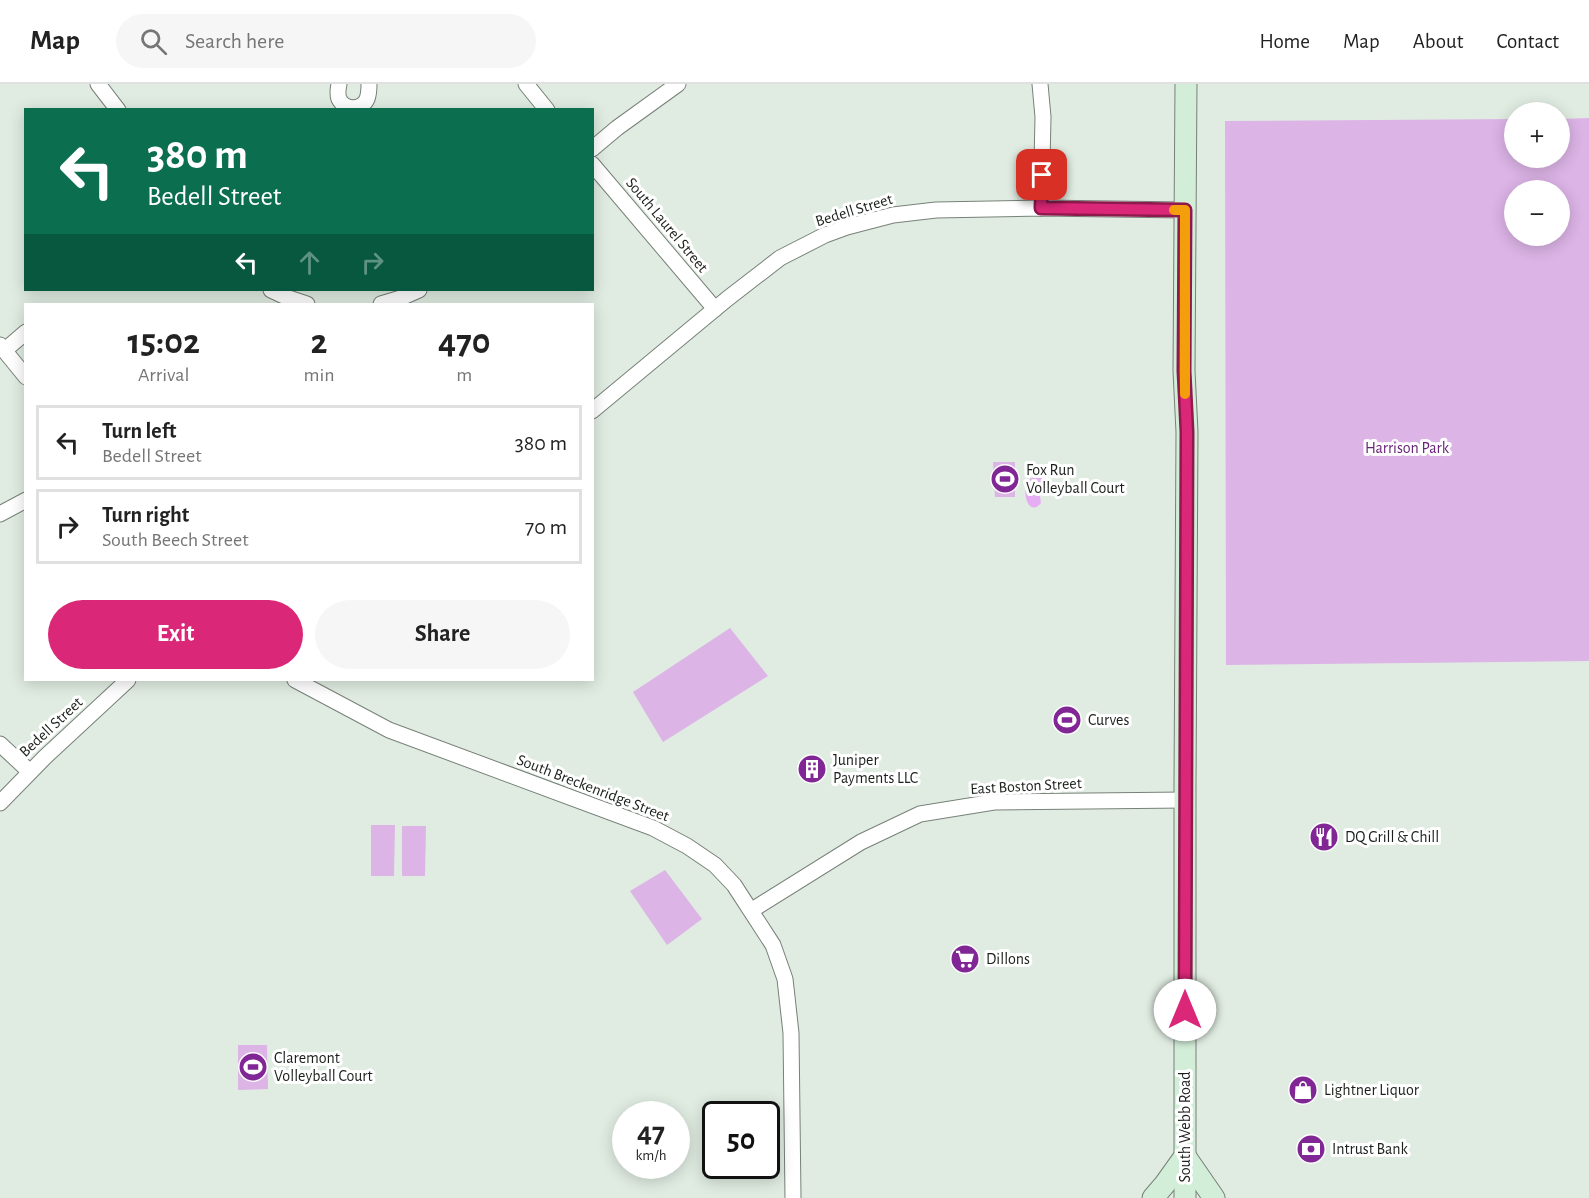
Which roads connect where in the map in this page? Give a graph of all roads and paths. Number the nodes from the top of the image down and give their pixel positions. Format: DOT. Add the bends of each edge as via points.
graph roads {
  1 [pos="98,84"];
  2 [pos="339,84"];
  3 [pos="369,84"];
  4 [pos="526,84"];
  5 [pos="678,84"];
  6 [pos="1040,84"];
  7 [pos="1186,84"];
  8 [pos="116,108"];
  9 [pos="545,108"];
  10 [pos="594,147"];
  11 [pos="594,166"];
  12 [pos="1041,208"];
  13 [pos="1185,210"];
  14 [pos="273,291"];
  15 [pos="417,291"];
  16 [pos="304,303"];
  17 [pos="384,303"];
  18 [pos="714,309"];
  19 [pos="24,333"];
  20 [pos="2,347"];
  21 [pos="24,372"];
  22 [pos="594,409"];
  23 [pos="24,501"];
  24 [pos="0,514"];
  25 [pos="127,681"];
  26 [pos="299,681"];
  27 [pos="320,686"];
  28 [pos="0,744"];
  29 [pos="30,772"];
  30 [pos="1185,800"];
  31 [pos="0,803"];
  32 [pos="752,910"];
  33 [pos="1185,1156"];
  34 [pos="793,1198"];
  35 [pos="1152,1198"];
  36 [pos="1185,1198"];
  37 [pos="1214,1198"];
  1 -- 8 [label="street"];
  2 -- 3 [label="street" via="342,103 355,108 367,100"];
  4 -- 9 [label="street"];
  5 -- 10 [label="street"];
  6 -- 12 [label="street"];
  7 -- 13 [label="main road, South Webb Road"];
  11 -- 18 [label="street, South Laurel Street"];
  12 -- 13 [label="street, Bedell Street"];
  12 -- 18 [label="street, Bedell Street" via="915,212 847,227 780,258"];
  13 -- 30 [label="main road, South Webb Road"];
  14 -- 16 [label="street"];
  15 -- 17 [label="street"];
  18 -- 22 [label="street, Bedell Street"];
  19 -- 20 [label="street"];
  20 -- 21 [label="street"];
  23 -- 24 [label="street"];
  25 -- 29 [label="street, Bedell Street"];
  26 -- 27 [label="street, South Breckenridge Street"];
  27 -- 32 [label="street, South Breckenridge Street" via="389,730 653,828 715,865"];
  28 -- 29 [label="street"];
  29 -- 31 [label="street, Bedell Street"];
  30 -- 32 [label="street, East Boston Street" via="994,802 920,814 861,842"];
  30 -- 33 [label="main road, South Webb Road"];
  32 -- 34 [label="street, South Breckenridge Street" via="773,945 785,979 791,1033"];
  33 -- 35 [label="main road"];
  33 -- 36 [label="main road, South Webb Road"];
  33 -- 37 [label="main road"];
}
